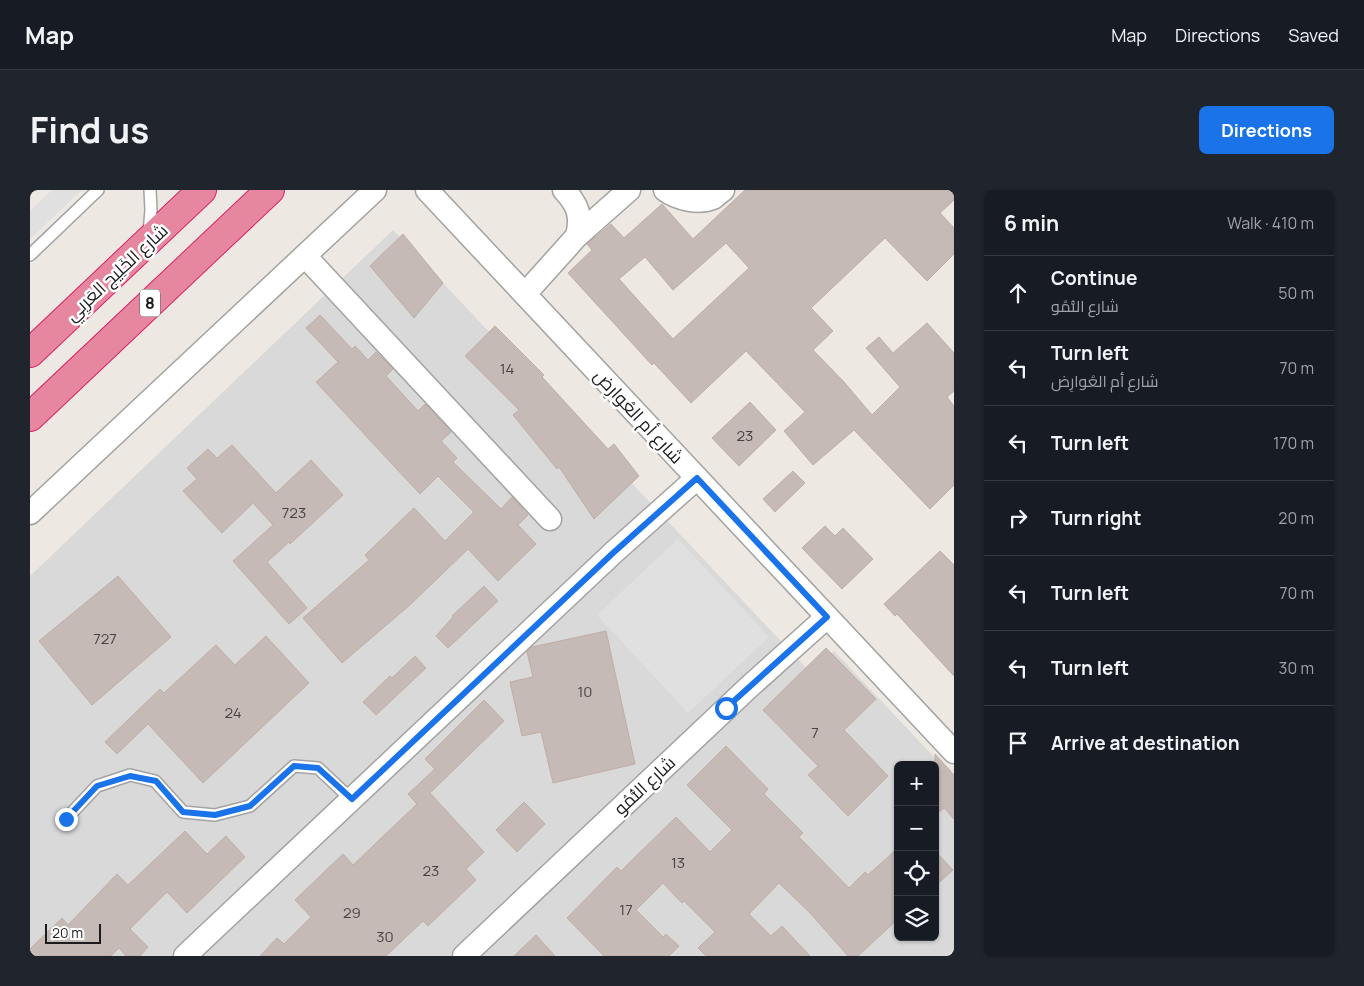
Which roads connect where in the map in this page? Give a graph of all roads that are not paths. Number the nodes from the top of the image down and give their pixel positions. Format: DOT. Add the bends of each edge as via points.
graph roads {
  1 [pos="98,190"];
  2 [pos="150,190"];
  3 [pos="202,190"];
  4 [pos="270,190"];
  5 [pos="374,190"];
  6 [pos="427,190"];
  7 [pos="564,190"];
  8 [pos="628,190"];
  9 [pos="665,190"];
  10 [pos="723,190"];
  11 [pos="577,236"];
  12 [pos="148,242"];
  13 [pos="30,256"];
  14 [pos="305,256"];
  15 [pos="525,294"];
  16 [pos="33,348"];
  17 [pos="30,417"];
  18 [pos="697,478"];
  19 [pos="30,513"];
  20 [pos="550,519"];
  21 [pos="827,617"];
  22 [pos="954,752"];
  23 [pos="352,799"];
  24 [pos="66,819"];
  25 [pos="185,956"];
  26 [pos="464,956"];
  1 -- 13 [label="lane"];
  2 -- 12 [label="lane"];
  3 -- 12 [label="highway, شارع الخَلِيج العَربِي"];
  4 -- 17 [label="highway, 8"];
  5 -- 14 [label="street"];
  6 -- 15 [label="street, شارع أم العُوارِض"];
  7 -- 11 [label="street" via="579,214"];
  8 -- 11 [label="street"];
  9 -- 10 [label="street" via="683,199 698,200 713,198"];
  11 -- 15 [label="street"];
  12 -- 16 [label="highway, شارع الخَلِيج العَربِي"];
  14 -- 19 [label="street"];
  14 -- 20 [label="street"];
  15 -- 18 [label="street, شارع أم العُوارِض"];
  18 -- 21 [label="street, شارع أم العُوارِض"];
  18 -- 23 [label="street"];
  21 -- 22 [label="street, شارع أم العُوارِض"];
  21 -- 26 [label="street, شارع النُّمُو"];
  23 -- 24 [label="lane" via="318,768 294,766 250,806 215,815 183,812 156,781 130,776 97,786"];
  23 -- 25 [label="street"];
}
